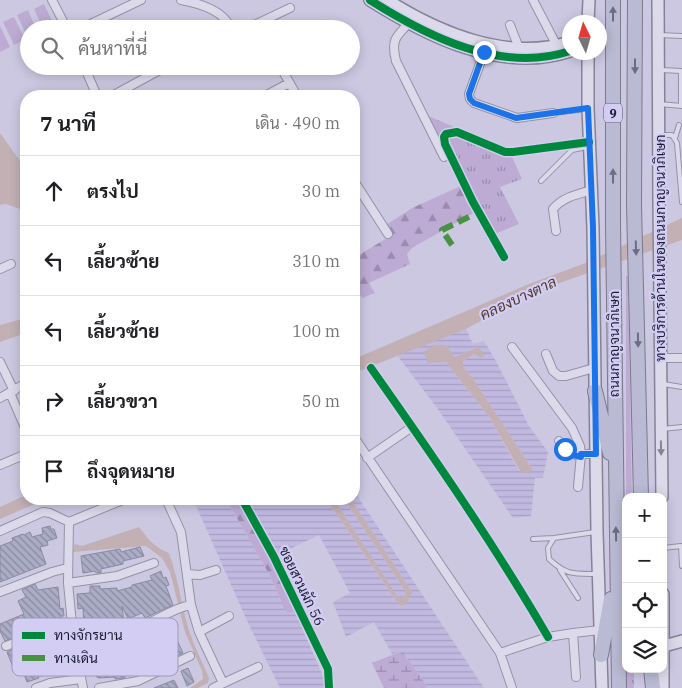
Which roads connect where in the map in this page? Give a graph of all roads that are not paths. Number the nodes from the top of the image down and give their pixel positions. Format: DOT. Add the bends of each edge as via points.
graph roads {
  1 [pos="52,0"];
  2 [pos="141,0"];
  3 [pos="181,0"];
  4 [pos="370,0"];
  5 [pos="387,0"];
  6 [pos="533,0"];
  7 [pos="588,0"];
  8 [pos="613,0"];
  9 [pos="635,0"];
  10 [pos="660,1"];
  11 [pos="290,8"];
  12 [pos="588,15"];
  13 [pos="62,20"];
  14 [pos="99,20"];
  15 [pos="226,20"];
  16 [pos="269,20"];
  17 [pos="409,23"];
  18 [pos="510,25"];
  19 [pos="658,35"];
  20 [pos="682,36"];
  21 [pos="465,42"];
  22 [pos="562,44"];
  23 [pos="557,46"];
  24 [pos="485,48"];
  25 [pos="519,48"];
  26 [pos="562,54"];
  27 [pos="588,60"];
  28 [pos="658,70"];
  29 [pos="681,71"];
  30 [pos="88,75"];
  31 [pos="150,75"];
  32 [pos="285,75"];
  33 [pos="289,83"];
  34 [pos="94,90"];
  35 [pos="123,90"];
  36 [pos="276,90"];
  37 [pos="293,90"];
  38 [pos="659,104"];
  39 [pos="682,106"];
  40 [pos="588,108"];
  41 [pos="553,113"];
  42 [pos="680,125"];
  43 [pos="659,135"];
  44 [pos="676,138"];
  45 [pos="589,145"];
  46 [pos="444,157"];
  47 [pos="541,181"];
  48 [pos="360,190"];
  49 [pos="592,190"];
  50 [pos="682,202"];
  51 [pos="556,231"];
  52 [pos="388,234"];
  53 [pos="504,258"];
  54 [pos="11,264"];
  55 [pos="0,269"];
  56 [pos="512,347"];
  57 [pos="546,354"];
  58 [pos="660,358"];
  59 [pos="682,358"];
  60 [pos="0,362"];
  61 [pos="371,368"];
  62 [pos="594,368"];
  63 [pos="661,384"];
  64 [pos="20,387"];
  65 [pos="682,387"];
  66 [pos="594,391"];
  67 [pos="12,392"];
  68 [pos="0,398"];
  69 [pos="20,414"];
  70 [pos="412,427"];
  71 [pos="682,428"];
  72 [pos="661,429"];
  73 [pos="559,441"];
  74 [pos="360,446"];
  75 [pos="596,454"];
  76 [pos="581,456"];
  77 [pos="20,457"];
  78 [pos="368,458"];
  79 [pos="0,465"];
  80 [pos="616,478"];
  81 [pos="578,487"];
  82 [pos="641,493"];
  83 [pos="662,493"];
  84 [pos="110,505"];
  85 [pos="169,505"];
  86 [pos="245,505"];
  87 [pos="69,522"];
  88 [pos="0,531"];
  89 [pos="597,532"];
  90 [pos="554,538"];
  91 [pos="533,539"];
  92 [pos="667,547"];
  93 [pos="682,550"];
  94 [pos="154,563"];
  95 [pos="617,566"];
  96 [pos="682,566"];
  97 [pos="68,568"];
  98 [pos="216,570"];
  99 [pos="560,570"];
  100 [pos="186,574"];
  101 [pos="599,574"];
  102 [pos="68,583"];
  103 [pos="0,592"];
  104 [pos="578,598"];
  105 [pos="184,606"];
  106 [pos="228,616"];
  107 [pos="72,618"];
  108 [pos="157,618"];
  109 [pos="600,630"];
  110 [pos="199,632"];
  111 [pos="572,633"];
  112 [pos="548,637"];
  113 [pos="682,641"];
  114 [pos="12,644"];
  115 [pos="667,645"];
  116 [pos="6,646"];
  117 [pos="500,653"];
  118 [pos="601,655"];
  119 [pos="190,656"];
  120 [pos="178,662"];
  121 [pos="258,667"];
  122 [pos="643,673"];
  123 [pos="651,673"];
  124 [pos="663,673"];
  125 [pos="80,676"];
  126 [pos="148,676"];
  127 [pos="576,677"];
  128 [pos="81,679"];
  129 [pos="223,683"];
  130 [pos="599,687"];
  131 [pos="36,688"];
  132 [pos="83,688"];
  133 [pos="99,688"];
  134 [pos="213,688"];
  135 [pos="329,688"];
  136 [pos="512,688"];
  137 [pos="619,688"];
  138 [pos="643,688"];
  139 [pos="653,688"];
  140 [pos="663,688"];
  1 -- 13 [label="street"];
  2 -- 14 [label="street"];
  3 -- 15 [label="street" via="198,3"];
  4 -- 17 [label="main road"];
  5 -- 21 [label="main road"];
  6 -- 23 [label="street"];
  7 -- 12 [label="main road"];
  80 -- 8 [label="highway, ถนนกาญจนาภิเษก / 9, one-way"];
  9 -- 82 [label="highway, ถนนกาญจนาภิเษก / 9, one-way" via="634,205"];
  10 -- 19 [label="main road, ทางบริการด้านในของถนนกาญจนาภิเษก"];
  11 -- 16 [label="street"];
  17 -- 21 [label="main road"];
  17 -- 46 [label="street" via="394,41 396,61"];
  18 -- 25 [label="street"];
  19 -- 20 [label="lane"];
  19 -- 28 [label="main road, ทางบริการด้านในของถนนกาญจนาภิเษก"];
  21 -- 24 [label="main road"];
  22 -- 23 [label="main road"];
  23 -- 25 [label="main road"];
  24 -- 25 [label="main road"];
  24 -- 26 [label="main road" via="507,57"];
  24 -- 41 [label="street" via="469,94 474,103 516,118"];
  27 -- 40 [label="main road"];
  28 -- 29 [label="lane"];
  28 -- 38 [label="main road, ทางบริการด้านในของถนนกาญจนาภิเษก"];
  29 -- 39 [label="lane"];
  30 -- 34 [label="street"];
  31 -- 35 [label="street"];
  32 -- 33 [label="street"];
  33 -- 36 [label="street"];
  33 -- 37 [label="street"];
  38 -- 39 [label="lane"];
  38 -- 43 [label="main road, ทางบริการด้านในของถนนกาญจนาภิเษก"];
  40 -- 41 [label="lane"];
  40 -- 45 [label="main road"];
  42 -- 44 [label="lane"];
  43 -- 44 [label="lane"];
  43 -- 58 [label="main road, ทางบริการด้านในของถนนกาญจนาภิเษก"];
  44 -- 50 [label="lane"];
  45 -- 47 [label="lane" via="572,150"];
  45 -- 49 [label="main road"];
  45 -- 53 [label="street" via="505,152 457,132 446,134 445,144"];
  48 -- 52 [label="street"];
  49 -- 51 [label="street" via="567,198 553,209"];
  49 -- 62 [label="main road"];
  54 -- 55 [label="street"];
  56 -- 76 [label="street" via="572,428"];
  57 -- 62 [label="street" via="553,371 559,376"];
  58 -- 59 [label="street"];
  58 -- 63 [label="main road, ทางบริการด้านในของถนนกาญจนาภิเษก"];
  60 -- 67 [label="street"];
  61 -- 70 [label="street"];
  62 -- 66 [label="main road"];
  63 -- 65 [label="lane"];
  63 -- 72 [label="main road, ทางบริการด้านในของถนนกาญจนาภิเษก"];
  64 -- 67 [label="street"];
  66 -- 75 [label="main road"];
  66 -- 80 [label="highway"];
  67 -- 68 [label="street"];
  67 -- 69 [label="street"];
  70 -- 78 [label="street"];
  70 -- 112 [label="street" via="488,538"];
  71 -- 72 [label="lane"];
  72 -- 83 [label="main road, ทางบริการด้านในของถนนกาญจนาภิเษก, one-way"];
  73 -- 76 [label="street" via="569,452"];
  74 -- 78 [label="street"];
  75 -- 76 [label="street"];
  75 -- 89 [label="main road"];
  76 -- 81 [label="street"];
  77 -- 79 [label="street"];
  78 -- 117 [label="street"];
  95 -- 80 [label="highway, ถนนกาญจนาภิเษก / 9, one-way"];
  84 -- 87 [label="street"];
  85 -- 100 [label="street" via="181,532"];
  86 -- 135 [label="street, ซอยสวนผัก 56" via="328,669"];
  87 -- 88 [label="street" via="43,512"];
  87 -- 97 [label="street"];
  89 -- 90 [label="lane"];
  89 -- 101 [label="main road"];
  90 -- 91 [label="lane"];
  90 -- 99 [label="lane" via="548,548 549,559"];
  92 -- 93 [label="lane" via="681,546"];
  93 -- 96 [label="lane"];
  94 -- 102 [label="street" via="117,576"];
  95 -- 118 [label="highway"];
  95 -- 137 [label="highway, ถนนกาญจนาภิเษก / 9"];
  97 -- 102 [label="street"];
  97 -- 103 [label="street"];
  98 -- 100 [label="street" via="200,575"];
  99 -- 101 [label="lane"];
  99 -- 104 [label="lane"];
  100 -- 105 [label="street"];
  101 -- 109 [label="main road"];
  102 -- 107 [label="street"];
  105 -- 108 [label="street"];
  105 -- 110 [label="street"];
  106 -- 110 [label="street"];
  109 -- 111 [label="street"];
  109 -- 118 [label="main road"];
  110 -- 129 [label="street"];
  111 -- 112 [label="street"];
  111 -- 127 [label="street"];
  112 -- 117 [label="street"];
  113 -- 115 [label="main road"];
  114 -- 116 [label="street"];
  117 -- 136 [label="street"];
  118 -- 130 [label="main road"];
  119 -- 120 [label="street"];
  121 -- 129 [label="street"];
  122 -- 138 [label="highway"];
  123 -- 139 [label="highway"];
  124 -- 140 [label="main road"];
  125 -- 128 [label="street"];
  126 -- 133 [label="street"];
  128 -- 131 [label="street"];
  128 -- 132 [label="street"];
  129 -- 134 [label="street"];
}
